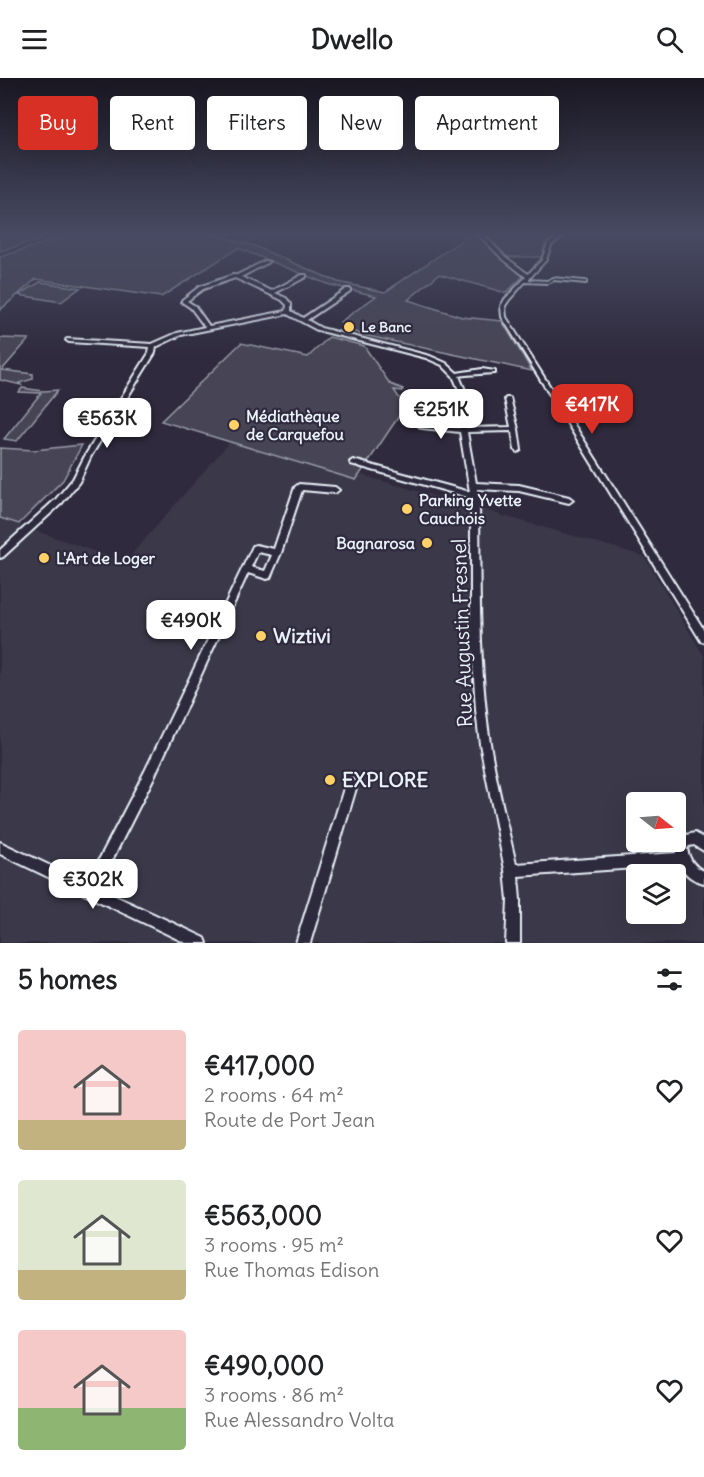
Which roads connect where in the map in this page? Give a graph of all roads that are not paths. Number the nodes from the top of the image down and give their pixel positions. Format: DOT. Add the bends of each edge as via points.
graph roads {
  1 [pos="240,275"];
  2 [pos="522,275"];
  3 [pos="529,275"];
  4 [pos="304,276"];
  5 [pos="237,277"];
  6 [pos="526,279"];
  7 [pos="584,282"];
  8 [pos="348,290"];
  9 [pos="272,293"];
  10 [pos="288,312"];
  11 [pos="303,321"];
  12 [pos="208,328"];
  13 [pos="69,340"];
  14 [pos="153,346"];
  15 [pos="493,372"];
  16 [pos="456,375"];
  17 [pos="508,399"];
  18 [pos="422,426"];
  19 [pos="515,429"];
  20 [pos="463,430"];
  21 [pos="518,450"];
  22 [pos="353,462"];
  23 [pos="335,490"];
  24 [pos="473,491"];
  25 [pos="568,500"];
  26 [pos="277,553"];
  27 [pos="0,555"];
  28 [pos="246,569"];
  29 [pos="704,638"];
  30 [pos="351,785"];
  31 [pos="704,845"];
  32 [pos="0,848"];
  33 [pos="683,859"];
  34 [pos="511,870"];
  35 [pos="704,877"];
  36 [pos="90,891"];
  37 [pos="200,943"];
  38 [pos="303,943"];
  39 [pos="513,943"];
  1 -- 5 [label="street"];
  2 -- 6 [label="street"];
  3 -- 6 [label="street"];
  4 -- 9 [label="street"];
  5 -- 9 [label="street"];
  5 -- 12 [label="street" via="201,288 184,301"];
  6 -- 7 [label="street"];
  6 -- 29 [label="street" via="505,302 504,317"];
  8 -- 11 [label="street"];
  9 -- 10 [label="street" via="288,302"];
  10 -- 11 [label="street"];
  10 -- 12 [label="street"];
  11 -- 16 [label="street, Rue Augustin Fresnel" via="319,329 444,363"];
  12 -- 14 [label="street" via="170,337"];
  13 -- 14 [label="street"];
  14 -- 27 [label="street" via="76,480 59,501"];
  15 -- 16 [label="street"];
  16 -- 20 [label="street, Rue Augustin Fresnel" via="465,397"];
  17 -- 19 [label="street"];
  18 -- 20 [label="street"];
  19 -- 20 [label="street"];
  19 -- 21 [label="street"];
  20 -- 24 [label="street, Rue Augustin Fresnel"];
  22 -- 24 [label="street"];
  23 -- 26 [label="street" via="299,487"];
  24 -- 25 [label="street" via="519,488"];
  24 -- 34 [label="street, Rue Augustin Fresnel" via="481,710"];
  26 -- 28 [label="street" via="256,548"];
  26 -- 28 [label="street" via="267,575"];
  28 -- 36 [label="street"];
  30 -- 38 [label="street"];
  31 -- 33 [label="street" via="695,839 686,840 681,848"];
  32 -- 36 [label="street"];
  33 -- 34 [label="street"];
  33 -- 35 [label="street" via="690,871"];
  34 -- 39 [label="street, Rue Augustin Fresnel"];
  36 -- 37 [label="street"];
}
